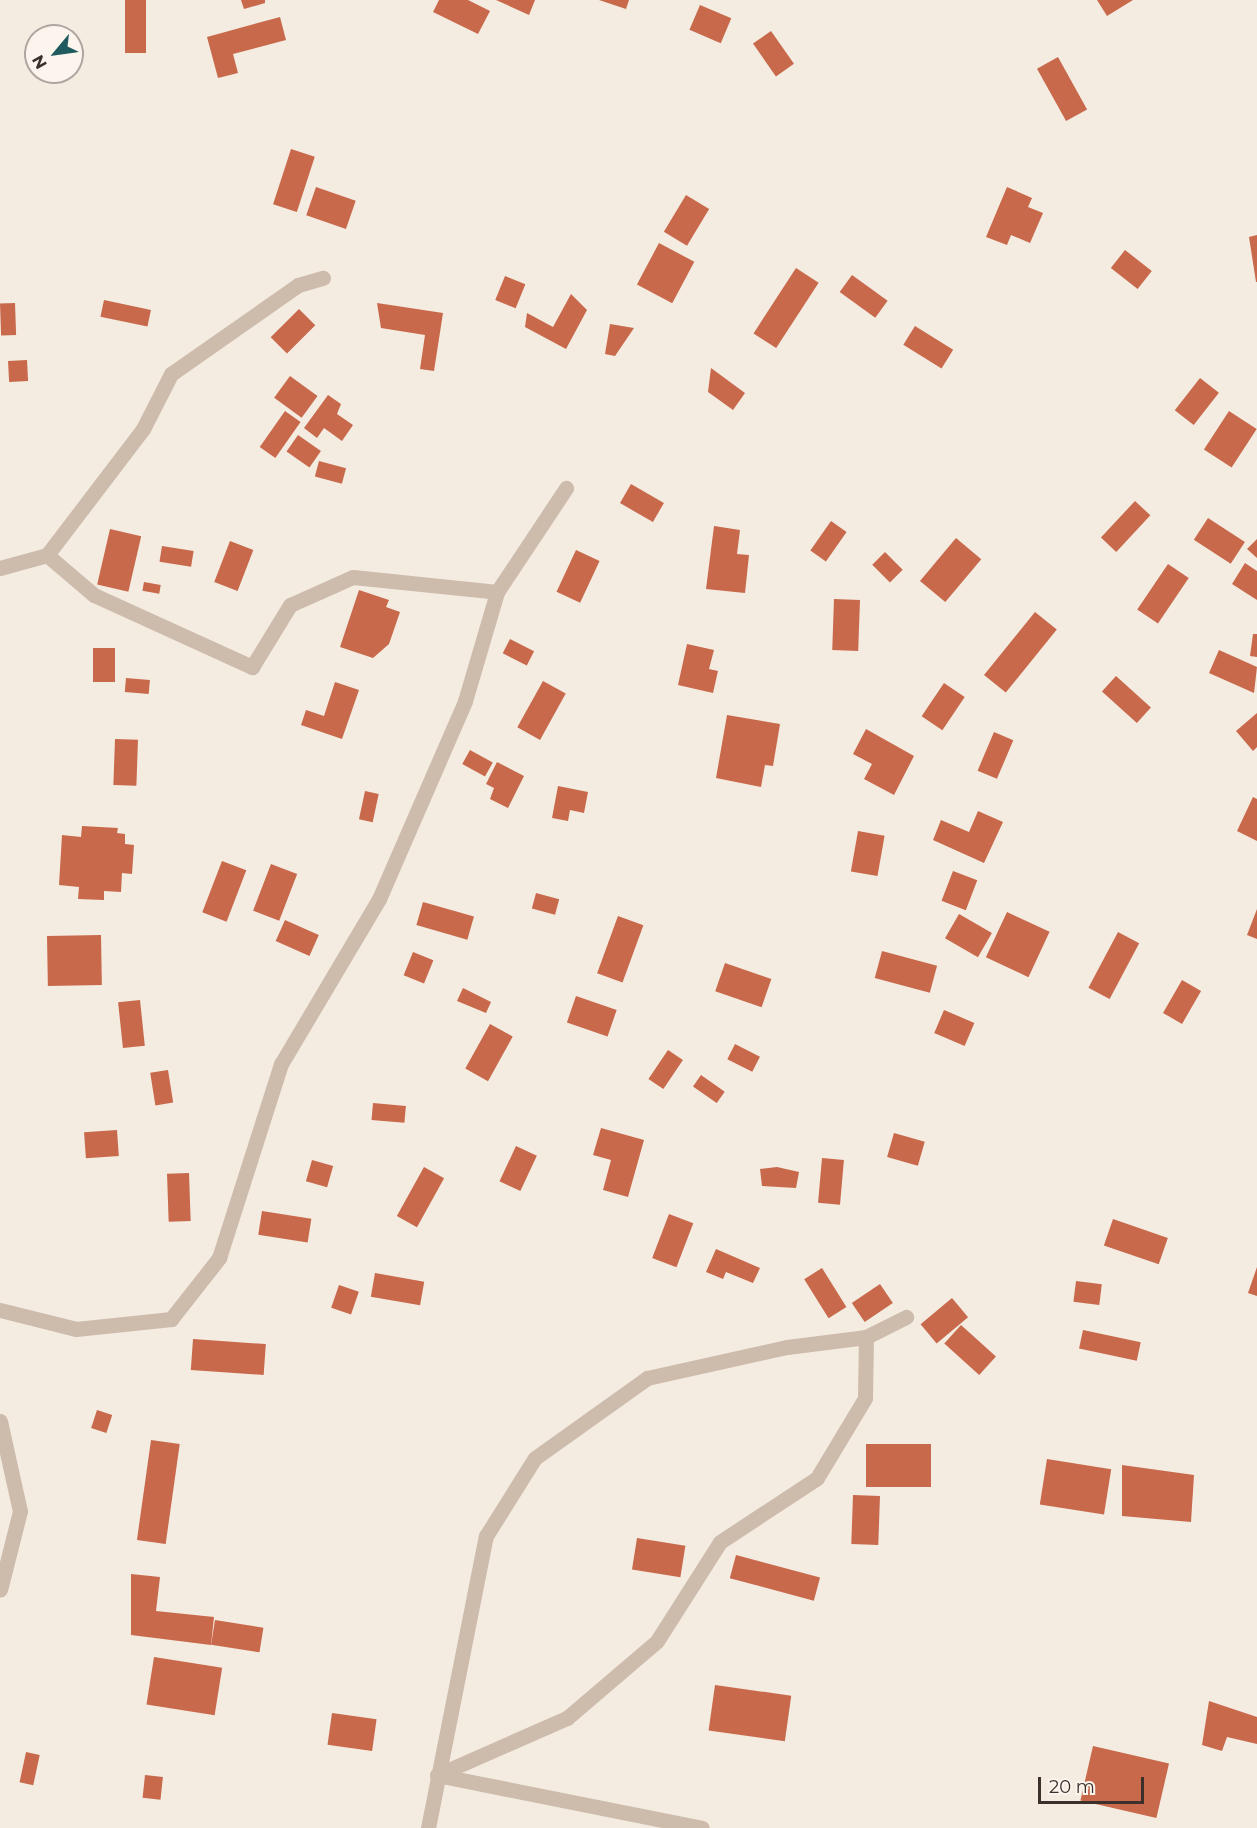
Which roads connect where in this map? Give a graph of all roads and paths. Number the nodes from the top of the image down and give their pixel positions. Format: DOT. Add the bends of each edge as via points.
graph roads {
  1 [pos="323,278"];
  2 [pos="566,488"];
  3 [pos="47,555"];
  4 [pos="0,568"];
  5 [pos="497,592"];
  6 [pos="0,1310"];
  7 [pos="906,1317"];
  8 [pos="866,1338"];
  9 [pos="0,1421"];
  10 [pos="0,1590"];
  11 [pos="437,1775"];
  12 [pos="428,1828"];
  13 [pos="702,1828"];
  1 -- 3 [label="street" via="298,285 171,374 143,429"];
  2 -- 5 [label="street"];
  3 -- 4 [label="street"];
  3 -- 5 [label="street" via="94,595 252,668 291,605 353,577"];
  5 -- 6 [label="street" via="465,701 379,899 280,1064 219,1258 171,1319 75,1329"];
  7 -- 8 [label="street"];
  8 -- 11 [label="street" via="865,1398 817,1478 720,1542 657,1641 567,1718"];
  8 -- 11 [label="street" via="787,1347 647,1378 535,1458 486,1536"];
  9 -- 10 [label="street" via="20,1511"];
  11 -- 12 [label="street"];
  11 -- 13 [label="street"];
}
